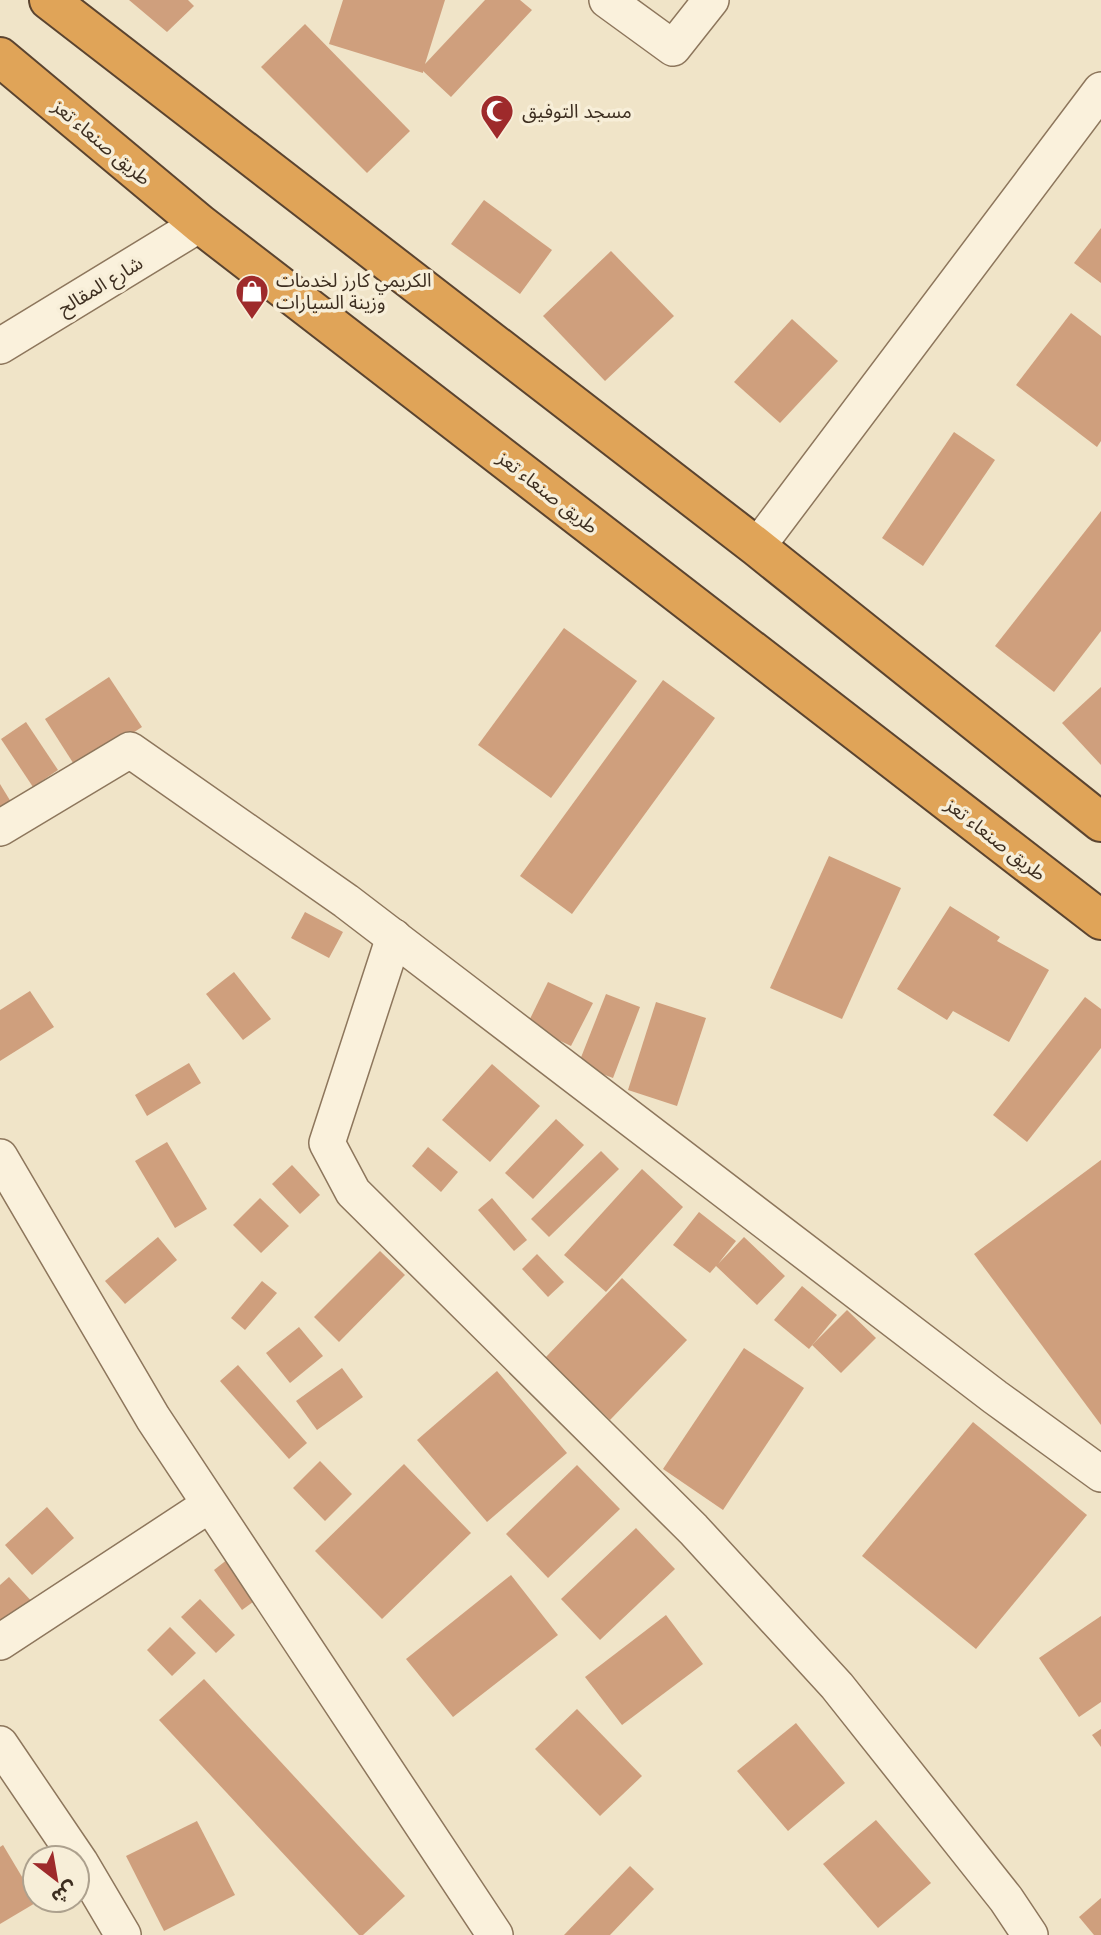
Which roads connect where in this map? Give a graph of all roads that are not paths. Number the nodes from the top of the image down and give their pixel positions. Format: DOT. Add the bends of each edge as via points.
graph roads {
  1 [pos="50,0"];
  2 [pos="607,0"];
  3 [pos="710,0"];
  4 [pos="0,57"];
  5 [pos="1101,90"];
  6 [pos="200,224"];
  7 [pos="0,345"];
  8 [pos="757,547"];
  9 [pos="1101,822"];
  10 [pos="0,828"];
  11 [pos="1101,920"];
  12 [pos="394,937"];
  13 [pos="0,1157"];
  14 [pos="1101,1474"];
  15 [pos="209,1505"];
  16 [pos="0,1642"];
  17 [pos="0,1744"];
  18 [pos="123,1935"];
  19 [pos="495,1935"];
  20 [pos="1030,1935"];
  1 -- 8 [label="highway"];
  2 -- 3 [label="street" via="673,48"];
  4 -- 6 [label="highway, طريق صنعاء تعز"];
  5 -- 8 [label="street"];
  6 -- 7 [label="street, شارع المقالح"];
  6 -- 11 [label="highway, طريق صنعاء تعز"];
  8 -- 9 [label="highway"];
  10 -- 12 [label="street" via="130,750"];
  12 -- 14 [label="street"];
  12 -- 20 [label="street" via="327,1143 353,1192 693,1529 810,1657 1006,1899"];
  13 -- 15 [label="street"];
  15 -- 16 [label="street"];
  15 -- 19 [label="street"];
  17 -- 18 [label="street"];
}
